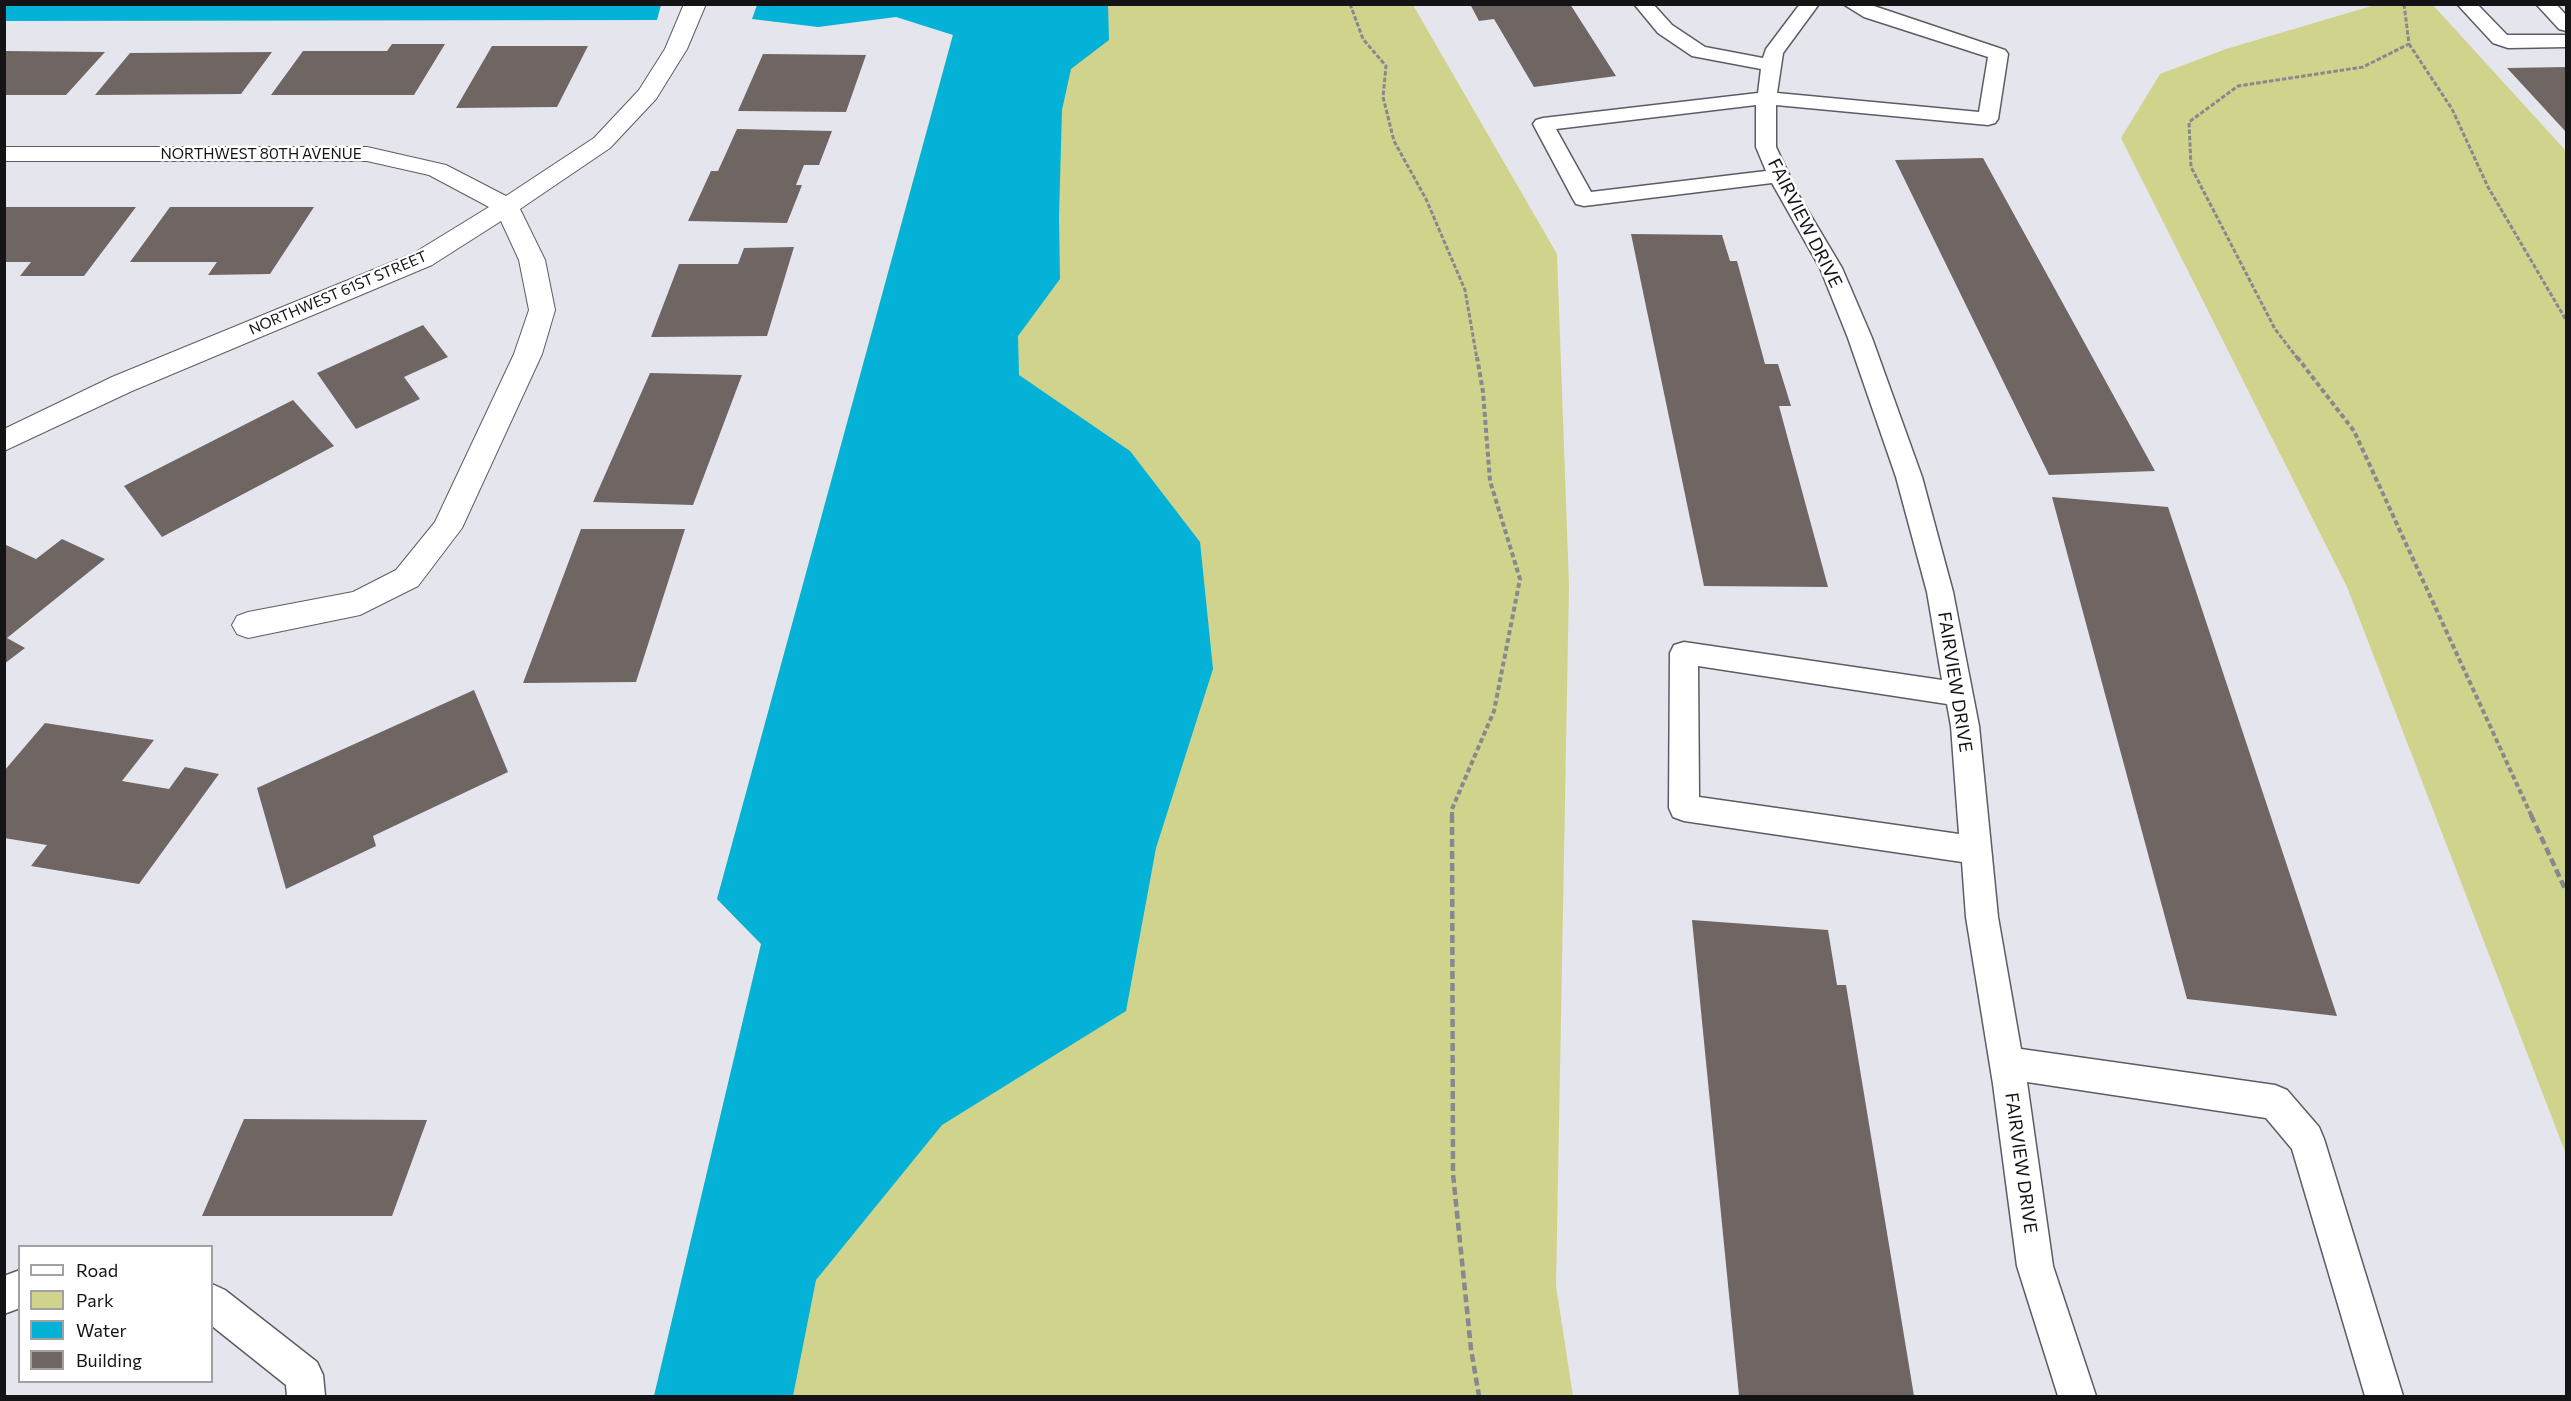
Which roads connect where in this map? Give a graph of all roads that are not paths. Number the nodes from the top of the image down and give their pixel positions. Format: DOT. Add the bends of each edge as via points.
graph roads {
  1 [pos="695,4"];
  2 [pos="1643,4"];
  3 [pos="1810,4"];
  4 [pos="1852,4"];
  5 [pos="2466,4"];
  6 [pos="2545,4"];
  7 [pos="2566,25"];
  8 [pos="2566,41"];
  9 [pos="1771,65"];
  10 [pos="1766,98"];
  11 [pos="4,154"];
  12 [pos="1779,176"];
  13 [pos="507,207"];
  14 [pos="4,441"];
  15 [pos="249,625"];
  16 [pos="1960,694"];
  17 [pos="1974,850"];
  18 [pos="2006,1063"];
  19 [pos="18,1289"];
  20 [pos="4,1296"];
  21 [pos="213,1304"];
  22 [pos="306,1396"];
  23 [pos="2076,1396"];
  24 [pos="2384,1396"];
  1 -- 13 [label="street, NORTHWEST 61ST STREET" via="676,49 648,94 602,143"];
  2 -- 9 [label="lane" via="1665,29 1699,52"];
  3 -- 9 [label="lane, FAIRVIEW DRIVE" via="1773,53"];
  4 -- 10 [label="lane" via="1871,14 1998,54 1988,119"];
  5 -- 8 [label="lane" via="2500,39 2508,42"];
  6 -- 7 [label="lane"];
  9 -- 10 [label="lane, FAIRVIEW DRIVE"];
  10 -- 12 [label="lane, FAIRVIEW DRIVE" via="1766,147"];
  10 -- 12 [label="lane" via="1543,124 1584,200"];
  11 -- 13 [label="street, NORTHWEST 80TH AVENUE" via="367,154 437,170"];
  12 -- 16 [label="lane, FAIRVIEW DRIVE" via="1831,268 1909,477 1940,592"];
  13 -- 14 [label="street, NORTHWEST 61ST STREET" via="423,259 122,384"];
  13 -- 15 [label="street" via="532,260 542,310 528,354 447,528 407,578 360,603"];
  16 -- 17 [label="lane, FAIRVIEW DRIVE"];
  16 -- 17 [label="lane" via="1684,653 1684,808"];
  17 -- 18 [label="lane, FAIRVIEW DRIVE"];
  18 -- 23 [label="lane, FAIRVIEW DRIVE" via="2035,1266"];
  18 -- 24 [label="lane" via="2275,1101 2307,1139"];
  19 -- 20 [label="lane"];
  21 -- 22 [label="lane" via="304,1375"];
}
